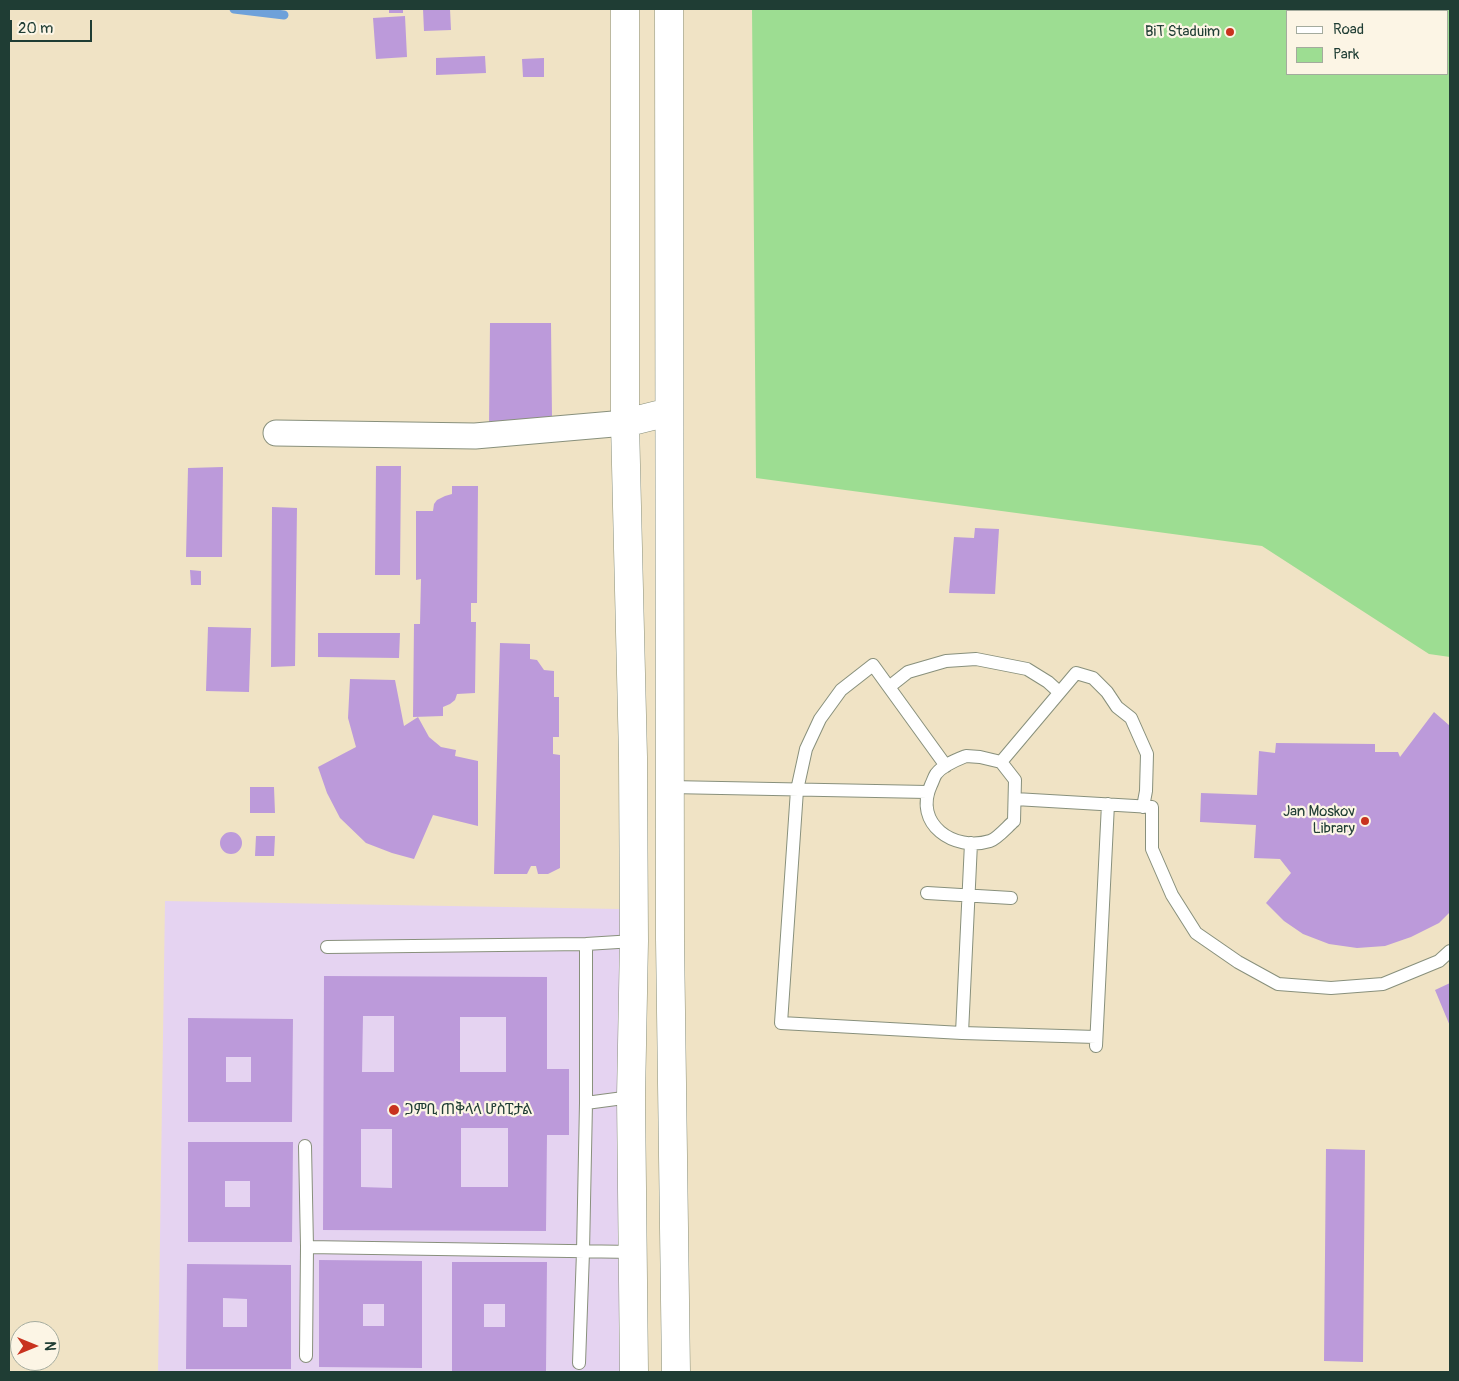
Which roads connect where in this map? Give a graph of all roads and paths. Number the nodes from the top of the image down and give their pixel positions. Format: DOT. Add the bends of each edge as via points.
graph roads {
  1 [pos="625,9"];
  2 [pos="669,9"];
  3 [pos="669,412"];
  4 [pos="625,423"];
  5 [pos="276,433"];
  6 [pos="889,687"];
  7 [pos="1060,692"];
  8 [pos="1001,762"];
  9 [pos="946,766"];
  10 [pos="670,787"];
  11 [pos="797,790"];
  12 [pos="928,792"];
  13 [pos="1015,799"];
  14 [pos="1108,804"];
  15 [pos="1143,807"];
  16 [pos="972,843"];
  17 [pos="927,894"];
  18 [pos="968,896"];
  19 [pos="1011,898"];
  20 [pos="670,939"];
  21 [pos="634,941"];
  22 [pos="586,944"];
  23 [pos="328,947"];
  24 [pos="1450,951"];
  25 [pos="962,1032"];
  26 [pos="631,1097"];
  27 [pos="586,1103"];
  28 [pos="305,1146"];
  29 [pos="307,1247"];
  30 [pos="583,1252"];
  31 [pos="634,1252"];
  32 [pos="674,1252"];
  33 [pos="306,1356"];
  34 [pos="579,1362"];
  35 [pos="634,1372"];
  36 [pos="676,1372"];
  1 -- 4 [label="street"];
  2 -- 3 [label="street"];
  3 -- 4 [label="street"];
  3 -- 10 [label="street"];
  4 -- 5 [label="street" via="475,436"];
  4 -- 21 [label="street"];
  6 -- 7 [label="lane" via="908,672 946,661 976,659 1027,669"];
  6 -- 9 [label="lane"];
  6 -- 11 [label="lane" via="873,665 841,690 820,719 806,749"];
  7 -- 8 [label="lane"];
  7 -- 15 [label="lane" via="1076,673 1092,678 1131,718 1147,754"];
  8 -- 9 [label="lane" via="966,756"];
  8 -- 13 [label="lane" via="1015,780"];
  9 -- 12 [label="lane" via="936,774"];
  10 -- 11 [label="lane"];
  10 -- 20 [label="street"];
  11 -- 12 [label="lane"];
  11 -- 25 [label="lane" via="781,1023"];
  12 -- 16 [label="lane" via="926,813 936,830 953,840"];
  13 -- 14 [label="lane"];
  13 -- 16 [label="lane" via="1014,821 991,841"];
  14 -- 15 [label="lane"];
  14 -- 25 [label="lane" via="1096,1042"];
  15 -- 24 [label="lane" via="1152,807 1152,849 1172,895 1196,933 1278,984 1331,988 1383,984 1439,960"];
  16 -- 18 [label="lane"];
  17 -- 18 [label="lane"];
  18 -- 19 [label="lane"];
  18 -- 25 [label="lane"];
  20 -- 21 [label="street"];
  20 -- 32 [label="street"];
  21 -- 22 [label="lane"];
  21 -- 26 [label="street"];
  22 -- 23 [label="lane"];
  22 -- 27 [label="lane"];
  26 -- 27 [label="lane"];
  26 -- 31 [label="street"];
  27 -- 30 [label="lane"];
  28 -- 29 [label="lane"];
  29 -- 30 [label="lane"];
  29 -- 33 [label="lane"];
  30 -- 31 [label="lane"];
  30 -- 34 [label="lane"];
  31 -- 32 [label="street"];
  31 -- 35 [label="street"];
  32 -- 36 [label="street"];
}
